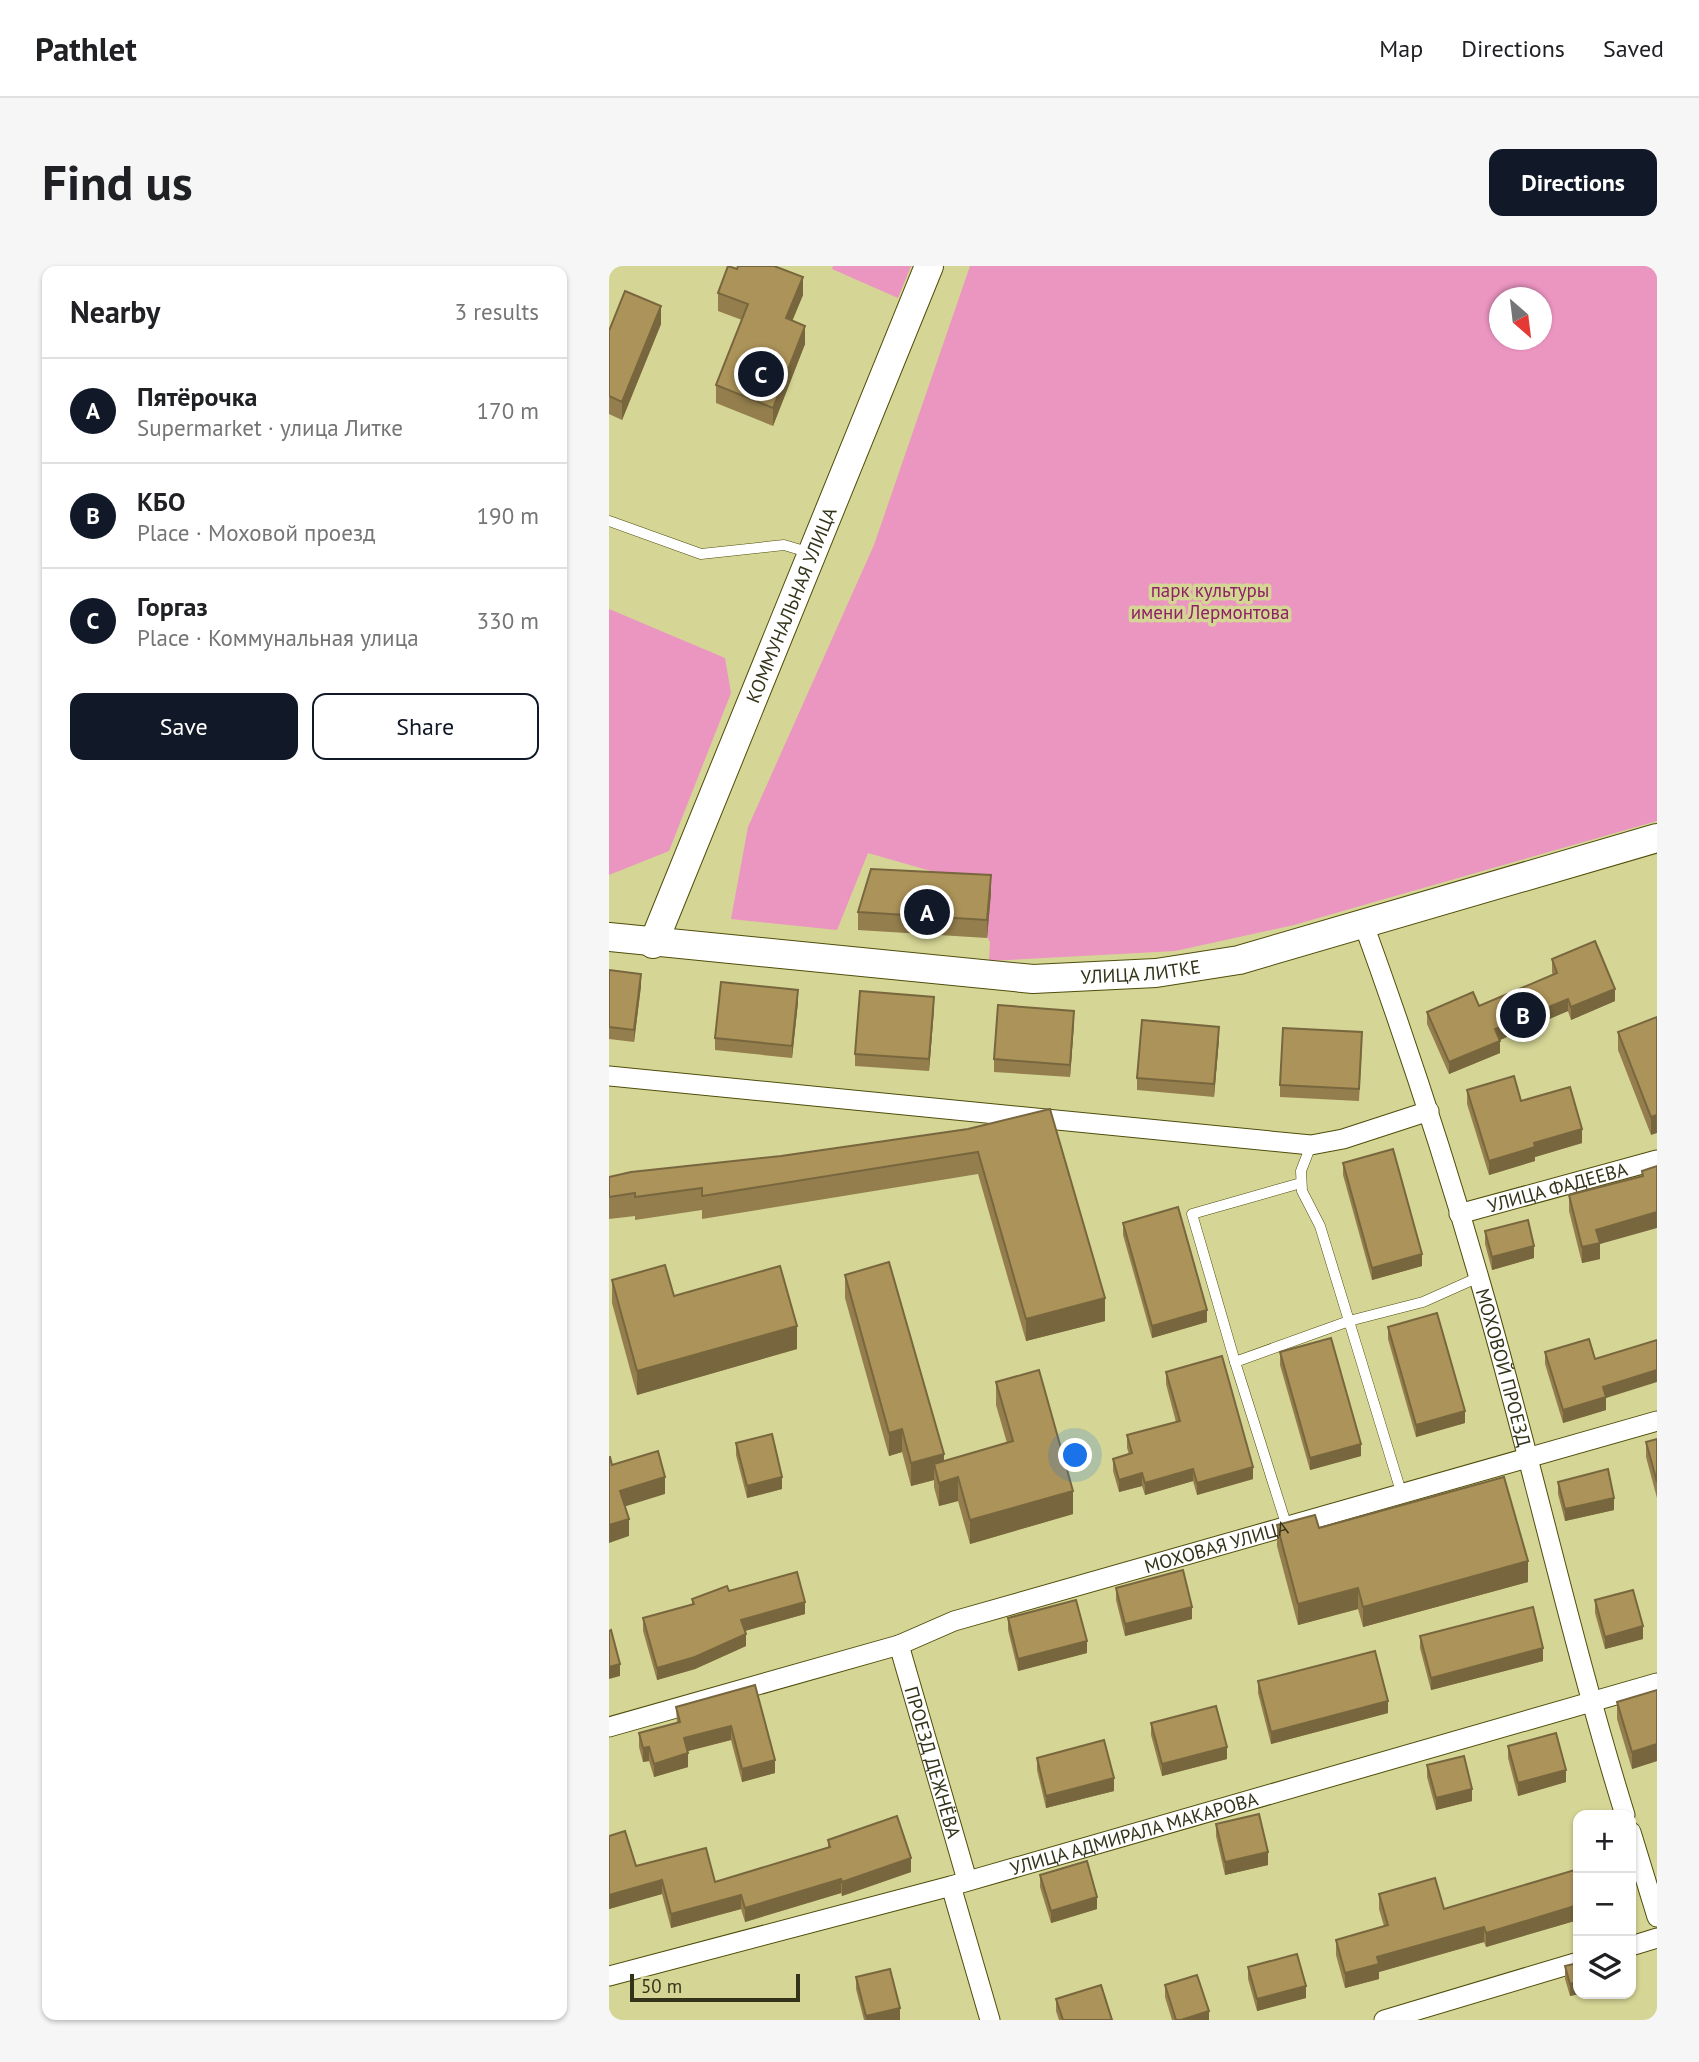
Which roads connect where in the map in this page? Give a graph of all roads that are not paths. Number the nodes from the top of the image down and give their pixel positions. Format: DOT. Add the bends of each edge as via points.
graph roads {
  1 [pos="929,266"];
  2 [pos="609,521"];
  3 [pos="812,553"];
  4 [pos="1657,838"];
  5 [pos="1364,925"];
  6 [pos="609,937"];
  7 [pos="653,944"];
  8 [pos="609,1076"];
  9 [pos="1429,1111"];
  10 [pos="1311,1145"];
  11 [pos="1657,1160"];
  12 [pos="1301,1183"];
  13 [pos="1459,1214"];
  14 [pos="1479,1278"];
  15 [pos="1349,1321"];
  16 [pos="1235,1362"];
  17 [pos="1657,1421"];
  18 [pos="1527,1458"];
  19 [pos="1402,1494"];
  20 [pos="1287,1527"];
  21 [pos="899,1645"];
  22 [pos="1657,1683"];
  23 [pos="1590,1703"];
  24 [pos="609,1727"];
  25 [pos="1623,1810"];
  26 [pos="1636,1848"];
  27 [pos="959,1883"];
  28 [pos="1657,1917"];
  29 [pos="1657,1938"];
  30 [pos="1636,1944"];
  31 [pos="1573,1963"];
  32 [pos="609,1976"];
  33 [pos="990,2020"];
  34 [pos="1384,2020"];
  1 -- 3 [label="main road, КОММУНАЛЬНАЯ УЛИЦА"];
  2 -- 3 [label="lane" via="701,554 784,545"];
  3 -- 7 [label="main road, КОММУНАЛЬНАЯ УЛИЦА"];
  4 -- 5 [label="main road, УЛИЦА ЛИТКЕ"];
  5 -- 7 [label="main road, УЛИЦА ЛИТКЕ" via="1239,960 1156,973 1033,979"];
  5 -- 9 [label="street, МОХОВОЙ ПРОЕЗД"];
  6 -- 7 [label="main road, УЛИЦА ЛИТКЕ"];
  8 -- 10 [label="street"];
  9 -- 10 [label="street"];
  9 -- 13 [label="street, МОХОВОЙ ПРОЕЗД"];
  10 -- 12 [label="lane"];
  11 -- 13 [label="street, УЛИЦА ФАДЕЕВА"];
  12 -- 15 [label="lane"];
  12 -- 16 [label="lane" via="1192,1214"];
  13 -- 14 [label="street, МОХОВОЙ ПРОЕЗД"];
  14 -- 15 [label="lane" via="1423,1302"];
  14 -- 18 [label="street, МОХОВОЙ ПРОЕЗД"];
  15 -- 16 [label="lane"];
  15 -- 19 [label="lane"];
  16 -- 20 [label="lane"];
  17 -- 18 [label="street, МОХОВАЯ УЛИЦА"];
  18 -- 19 [label="street, МОХОВАЯ УЛИЦА"];
  18 -- 23 [label="street, МОХОВОЙ ПРОЕЗД"];
  19 -- 20 [label="street, МОХОВАЯ УЛИЦА"];
  20 -- 21 [label="street, МОХОВАЯ УЛИЦА" via="954,1621"];
  21 -- 24 [label="street, МОХОВАЯ УЛИЦА"];
  21 -- 27 [label="street, ПРОЕЗД ДЕЖНЁВА"];
  22 -- 23 [label="street, УЛИЦА АДМИРАЛА МАКАРОВА"];
  23 -- 25 [label="street, МОХОВОЙ ПРОЕЗД"];
  23 -- 27 [label="street, УЛИЦА АДМИРАЛА МАКАРОВА"];
  26 -- 28 [label="street"];
  27 -- 32 [label="street, УЛИЦА АДМИРАЛА МАКАРОВА"];
  27 -- 33 [label="street, ПРОЕЗД ДЕЖНЁВА"];
  29 -- 30 [label="street"];
  31 -- 34 [label="street"];
}
